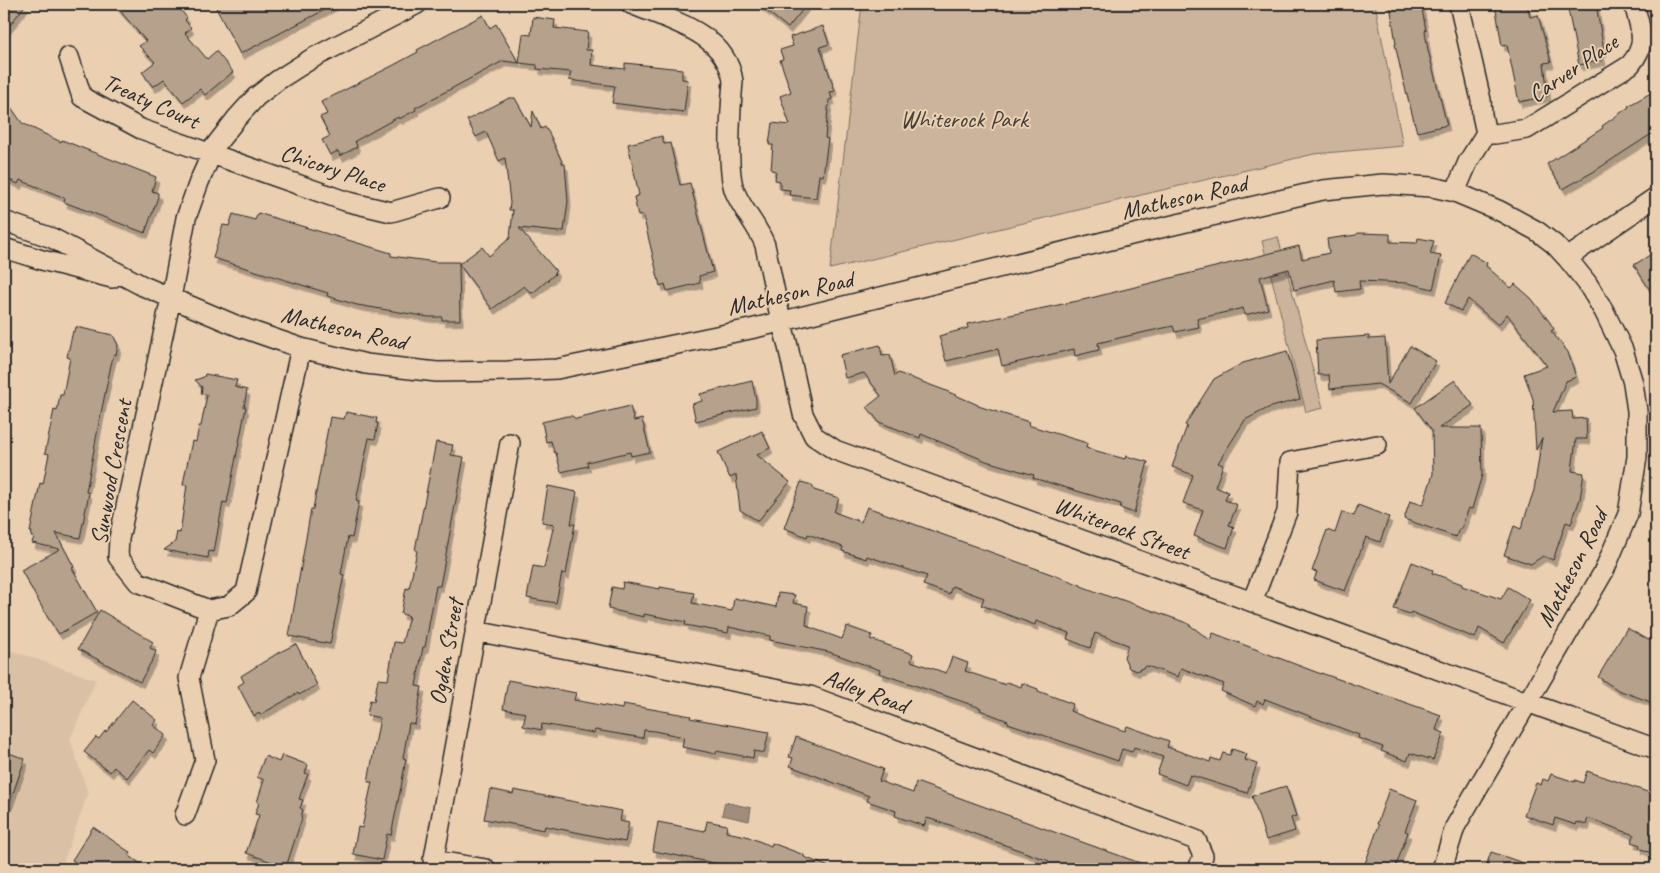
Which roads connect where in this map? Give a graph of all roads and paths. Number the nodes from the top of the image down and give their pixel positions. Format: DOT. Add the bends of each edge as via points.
graph roads {
  1 [pos="417,4"];
  2 [pos="631,4"];
  3 [pos="1459,4"];
  4 [pos="1634,4"];
  5 [pos="69,57"];
  6 [pos="1486,133"];
  7 [pos="212,154"];
  8 [pos="1455,192"];
  9 [pos="1656,196"];
  10 [pos="440,198"];
  11 [pos="4,221"];
  12 [pos="4,248"];
  13 [pos="1567,258"];
  14 [pos="142,286"];
  15 [pos="171,298"];
  16 [pos="780,321"];
  17 [pos="301,348"];
  18 [pos="510,443"];
  19 [pos="1377,445"];
  20 [pos="1252,602"];
  21 [pos="210,610"];
  22 [pos="475,631"];
  23 [pos="1528,703"];
  24 [pos="1656,749"];
  25 [pos="185,815"];
  26 [pos="433,865"];
  27 [pos="486,869"];
  28 [pos="1198,869"];
  29 [pos="1442,869"];
  1 -- 7 [label="street, Sunwood Crescent" via="311,59 278,80 256,97 236,119"];
  2 -- 16 [label="street, Whiterock Street" via="699,33 723,54 732,70 731,174 734,190 763,240"];
  3 -- 6 [label="street"];
  4 -- 6 [label="street, Carver Place" via="1642,42 1639,55 1630,65 1527,129"];
  5 -- 7 [label="street, Treaty Court" via="82,97 141,129"];
  6 -- 8 [label="street"];
  7 -- 10 [label="street, Chicory Place" via="345,201 391,212"];
  7 -- 15 [label="street, Sunwood Crescent" via="186,218"];
  8 -- 13 [label="street, Matheson Road" via="1537,231"];
  8 -- 16 [label="street, Matheson Road" via="1383,184 1324,190"];
  9 -- 13 [label="street"];
  11 -- 14 [label="street, Matheson Road" via="52,238"];
  12 -- 14 [label="street, Matheson Road"];
  13 -- 23 [label="street, Matheson Road" via="1604,311 1622,350 1638,411 1637,457 1628,514 1604,571"];
  14 -- 15 [label="street, Matheson Road"];
  15 -- 17 [label="street, Matheson Road"];
  15 -- 21 [label="street, Sunwood Crescent" via="118,556 138,582"];
  16 -- 17 [label="street, Matheson Road" via="557,369 437,372 366,364"];
  16 -- 20 [label="street, Whiterock Street" via="803,414 814,436 835,450"];
  17 -- 21 [label="street" via="246,592 229,606"];
  18 -- 22 [label="street, Ogden Street"];
  19 -- 20 [label="street" via="1290,462 1287,512"];
  20 -- 23 [label="street, Whiterock Street"];
  21 -- 25 [label="street" via="189,678 205,760"];
  22 -- 26 [label="street, Ogden Street"];
  22 -- 28 [label="street, Adley Road" via="810,696 1196,840 1203,856"];
  23 -- 24 [label="street, Whiterock Street"];
  23 -- 29 [label="street, Matheson Road" via="1455,827"];
  26 -- 27 [label="street"];
}
